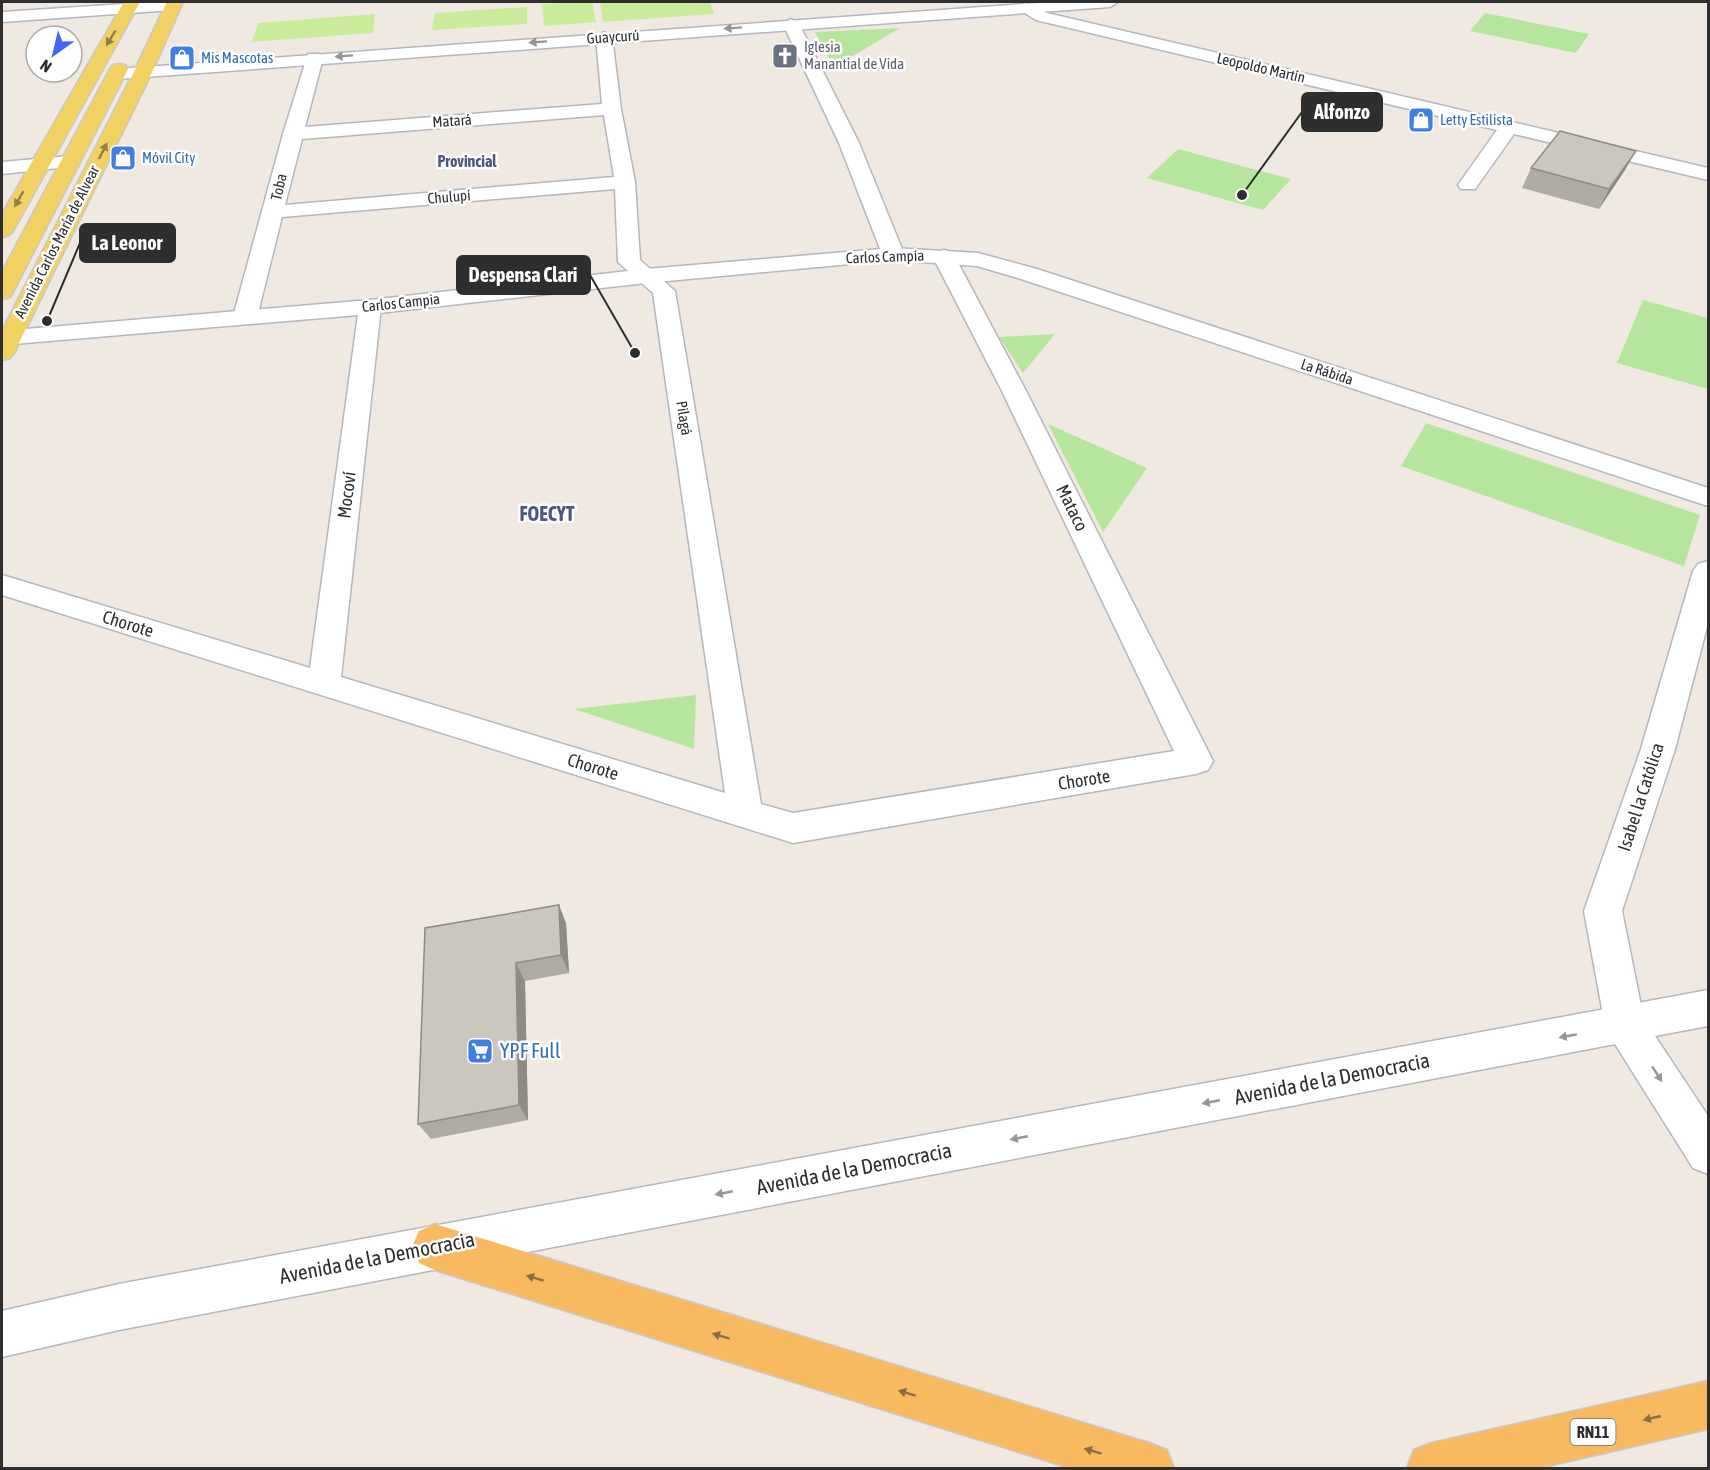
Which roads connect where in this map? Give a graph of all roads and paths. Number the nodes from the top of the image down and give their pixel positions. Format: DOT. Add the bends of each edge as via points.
graph roads {
  1 [pos="1110,2"];
  2 [pos="164,3"];
  3 [pos="131,4"];
  4 [pos="1025,8"];
  5 [pos="2,17"];
  6 [pos="791,24"];
  7 [pos="142,26"];
  8 [pos="604,37"];
  9 [pos="127,54"];
  10 [pos="314,58"];
  11 [pos="142,72"];
  12 [pos="117,74"];
  13 [pos="612,109"];
  14 [pos="1509,127"];
  15 [pos="292,134"];
  16 [pos="70,162"];
  17 [pos="38,165"];
  18 [pos="2,168"];
  19 [pos="1708,174"];
  20 [pos="625,182"];
  21 [pos="1468,185"];
  22 [pos="273,212"];
  23 [pos="2,231"];
  24 [pos="893,254"];
  25 [pos="944,257"];
  26 [pos="646,276"];
  27 [pos="2,292"];
  28 [pos="370,307"];
  29 [pos="245,316"];
  30 [pos="4,343"];
  31 [pos="1708,497"];
  32 [pos="1708,571"];
  33 [pos="2,585"];
  34 [pos="324,684"];
  35 [pos="1197,761"];
  36 [pos="745,814"];
  37 [pos="1708,1008"];
  38 [pos="1625,1025"];
  39 [pos="1708,1153"];
  40 [pos="435,1247"];
  41 [pos="2,1334"];
  42 [pos="1708,1405"];
  43 [pos="1149,1468"];
  44 [pos="1432,1468"];
  1 -- 4 [label="street, Guaycurú"];
  2 -- 3 [label="street"];
  2 -- 7 [label="main road"];
  2 -- 11 [label="main road, Avenida Carlos María de Alvear"];
  3 -- 5 [label="street"];
  3 -- 17 [label="main road, one-way"];
  4 -- 6 [label="street, Guaycurú"];
  4 -- 14 [label="street, Leopoldo Martín" via="1042,17"];
  6 -- 8 [label="street, Guaycurú, one-way"];
  6 -- 24 [label="street" via="849,143"];
  8 -- 10 [label="street, Guaycurú, one-way"];
  8 -- 13 [label="street, Pilagá"];
  9 -- 12 [label="main road, Avenida Carlos María de Alvear"];
  10 -- 11 [label="street, Guaycurú"];
  10 -- 15 [label="street, Toba"];
  11 -- 12 [label="street, Guaycurú"];
  30 -- 11 [label="main road, Avenida Carlos María de Alvear, one-way"];
  12 -- 16 [label="main road, Avenida Carlos María de Alvear"];
  13 -- 15 [label="street, Matará"];
  13 -- 20 [label="street, Pilagá"];
  14 -- 19 [label="street, Leopoldo Martín"];
  14 -- 21 [label="street"];
  15 -- 22 [label="street, Toba"];
  16 -- 17 [label="street"];
  16 -- 27 [label="main road, Avenida Carlos María de Alvear"];
  17 -- 18 [label="street"];
  17 -- 23 [label="main road, one-way"];
  20 -- 22 [label="street, Chulupí"];
  20 -- 26 [label="street, Pilagá" via="629,262"];
  22 -- 29 [label="street, Toba"];
  24 -- 25 [label="street, Carlos Campia"];
  24 -- 26 [label="street, Carlos Campia"];
  25 -- 31 [label="street, La Rábida" via="978,260 1029,274"];
  25 -- 35 [label="street, Mataco"];
  26 -- 28 [label="street, Carlos Campia"];
  26 -- 36 [label="street, Pilagá" via="664,291"];
  28 -- 29 [label="street, Carlos Campia"];
  28 -- 34 [label="street, Mocoví"];
  29 -- 30 [label="street, Carlos Campia"];
  32 -- 38 [label="street, Isabel la Católica" via="1658,749 1603,911"];
  33 -- 34 [label="street, Chorote"];
  34 -- 36 [label="street, Chorote"];
  35 -- 36 [label="street, Chorote" via="793,828"];
  37 -- 38 [label="street, Avenida de la Democracia"];
  38 -- 39 [label="street, one-way"];
  38 -- 40 [label="street, Avenida de la Democracia, one-way"];
  40 -- 41 [label="street, Avenida de la Democracia" via="119,1307"];
  43 -- 40 [label="highway, one-way"];
  42 -- 44 [label="highway, RN11, one-way"];
}
